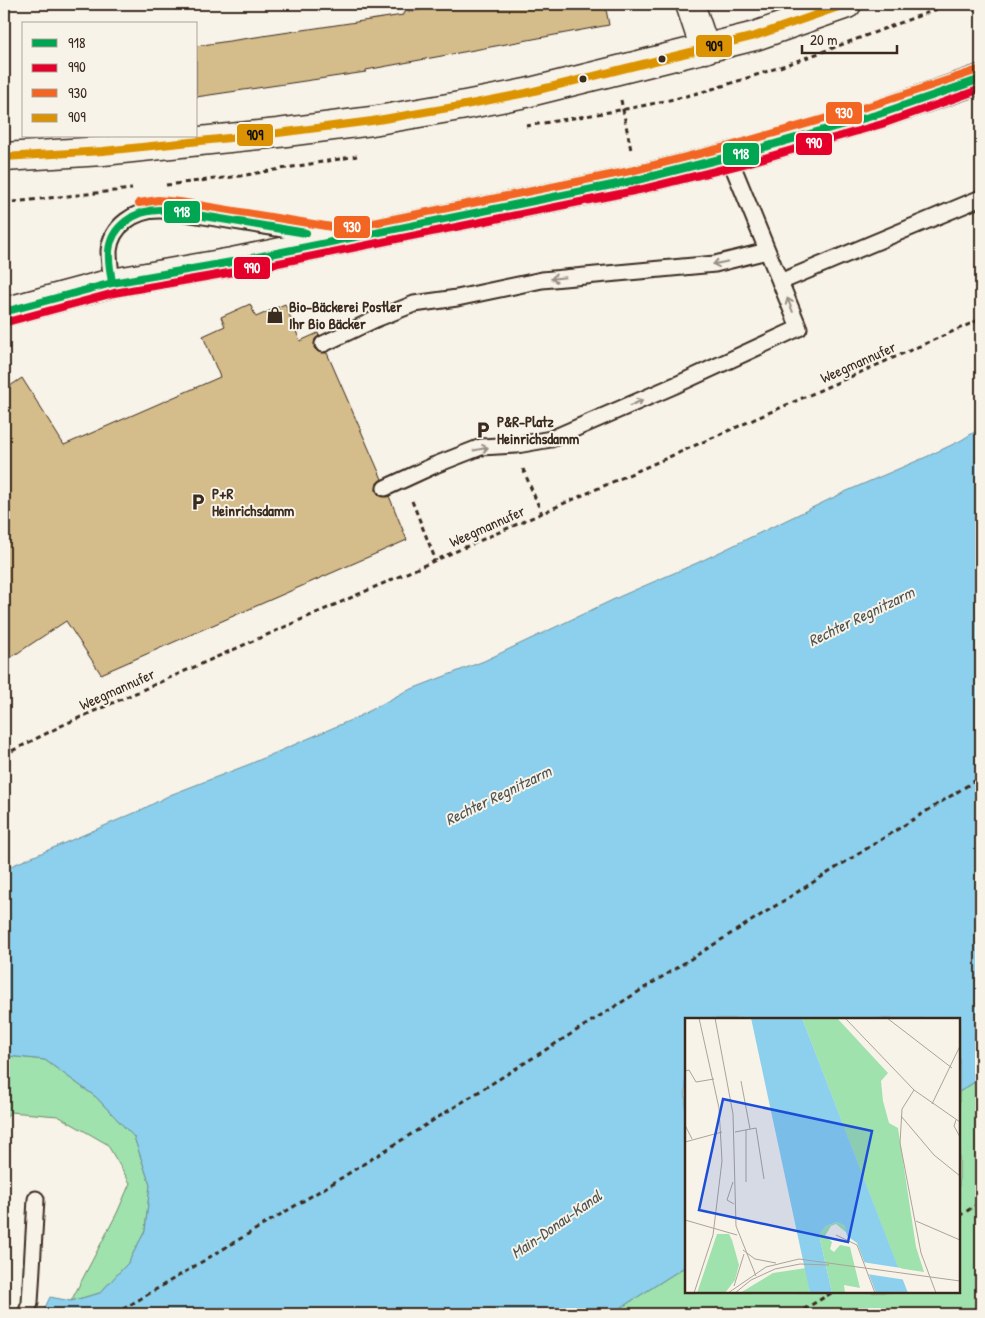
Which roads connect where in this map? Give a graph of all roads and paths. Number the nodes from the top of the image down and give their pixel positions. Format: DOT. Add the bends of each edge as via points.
graph roads {
  1 [pos="690,4"];
  2 [pos="846,4"];
  3 [pos="705,49"];
  4 [pos="615,71"];
  5 [pos="981,79"];
  6 [pos="4,157"];
  7 [pos="730,157"];
  8 [pos="637,180"];
  9 [pos="981,198"];
  10 [pos="344,239"];
  11 [pos="767,251"];
  12 [pos="780,282"];
  13 [pos="112,283"];
  14 [pos="4,312"];
  15 [pos="981,320"];
  16 [pos="323,344"];
  17 [pos="513,445"];
  18 [pos="404,479"];
  19 [pos="385,488"];
  20 [pos="542,514"];
  21 [pos="436,561"];
  22 [pos="4,755"];
  23 [pos="981,776"];
  24 [pos="36,1199"];
  25 [pos="981,1202"];
  26 [pos="960,1215"];
  27 [pos="831,1293"];
  28 [pos="26,1314"];
  29 [pos="115,1314"];
  30 [pos="796,1314"];
  1 -- 3 [label="street"];
  2 -- 3 [label="street" via="755,36"];
  3 -- 4 [label="street"];
  4 -- 6 [label="street" via="526,93 372,121 103,151"];
  4 -- 8 [label="path"];
  5 -- 7 [label="street" via="879,114"];
  7 -- 8 [label="street"];
  7 -- 11 [label="lane"];
  8 -- 10 [label="street"];
  9 -- 12 [label="lane"];
  10 -- 13 [label="street"];
  10 -- 13 [label="lane" via="179,212 158,210 141,213 123,223 114,233 109,249"];
  11 -- 12 [label="lane"];
  11 -- 16 [label="lane, one-way" via="715,264 542,280 414,304"];
  17 -- 12 [label="lane, one-way" via="551,439 591,423 799,328"];
  13 -- 14 [label="street"];
  15 -- 20 [label="path, Weegmannufer"];
  18 -- 17 [label="lane, one-way" via="481,447"];
  17 -- 20 [label="path"];
  18 -- 19 [label="lane"];
  18 -- 21 [label="path"];
  20 -- 21 [label="path, Weegmannufer"];
  21 -- 22 [label="path, Weegmannufer" via="63,725"];
  23 -- 29 [label="path" via="338,1180"];
  24 -- 28 [label="lane" via="30,1303"];
  25 -- 26 [label="path"];
  27 -- 30 [label="path"];
}
